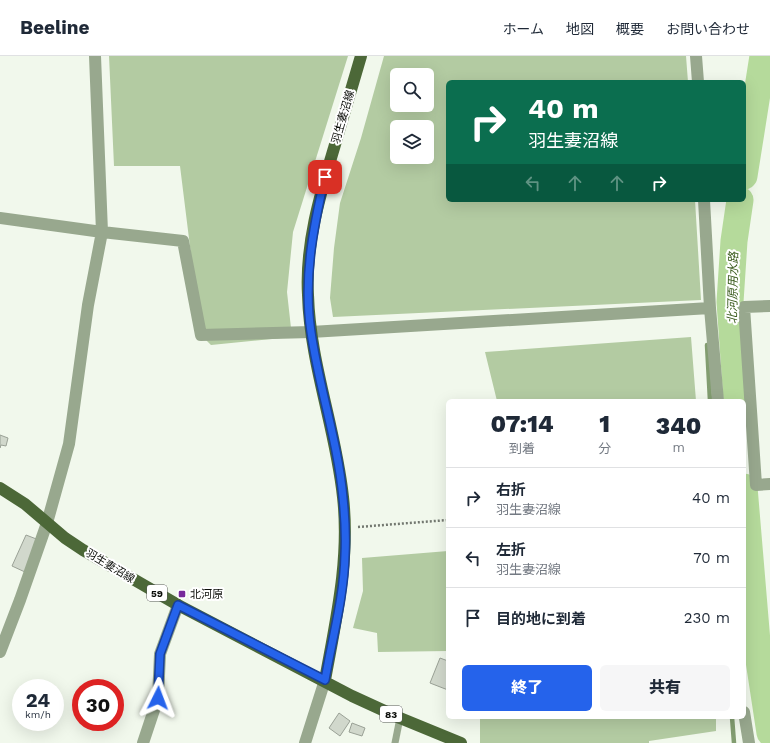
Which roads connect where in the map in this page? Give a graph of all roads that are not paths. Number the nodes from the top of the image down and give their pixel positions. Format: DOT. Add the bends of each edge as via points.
graph roads {
  1 [pos="95,56"];
  2 [pos="361,56"];
  3 [pos="696,56"];
  4 [pos="698,80"];
  5 [pos="704,202"];
  6 [pos="0,218"];
  7 [pos="102,232"];
  8 [pos="770,306"];
  9 [pos="710,308"];
  10 [pos="310,332"];
  11 [pos="718,399"];
  12 [pos="770,484"];
  13 [pos="0,488"];
  14 [pos="47,523"];
  15 [pos="178,605"];
  16 [pos="0,652"];
  17 [pos="325,680"];
  18 [pos="400,718"];
  19 [pos="745,719"];
  20 [pos="145,743"];
  21 [pos="305,743"];
  22 [pos="396,743"];
  23 [pos="461,743"];
  24 [pos="749,743"];
  1 -- 7 [label="street"];
  2 -- 10 [label="main road, 羽生妻沼線" via="314,222 309,260"];
  3 -- 4 [label="street"];
  5 -- 9 [label="street"];
  6 -- 7 [label="street"];
  7 -- 10 [label="street" via="183,241 201,335"];
  7 -- 14 [label="street" via="88,305 69,444"];
  8 -- 12 [label="street" via="744,307 756,484"];
  9 -- 10 [label="street"];
  9 -- 11 [label="street"];
  10 -- 17 [label="main road, 羽生妻沼線" via="337,461 345,528 343,579"];
  13 -- 14 [label="main road, 羽生妻沼線 / 59" via="25,504"];
  14 -- 15 [label="main road, 羽生妻沼線 / 59" via="100,561"];
  14 -- 16 [label="street"];
  15 -- 17 [label="main road, 羽生妻沼線 / 59"];
  15 -- 20 [label="street" via="160,654 158,698"];
  17 -- 18 [label="main road, 83"];
  17 -- 21 [label="street"];
  18 -- 22 [label="lane"];
  18 -- 23 [label="main road, 83"];
  19 -- 24 [label="street"];
}
